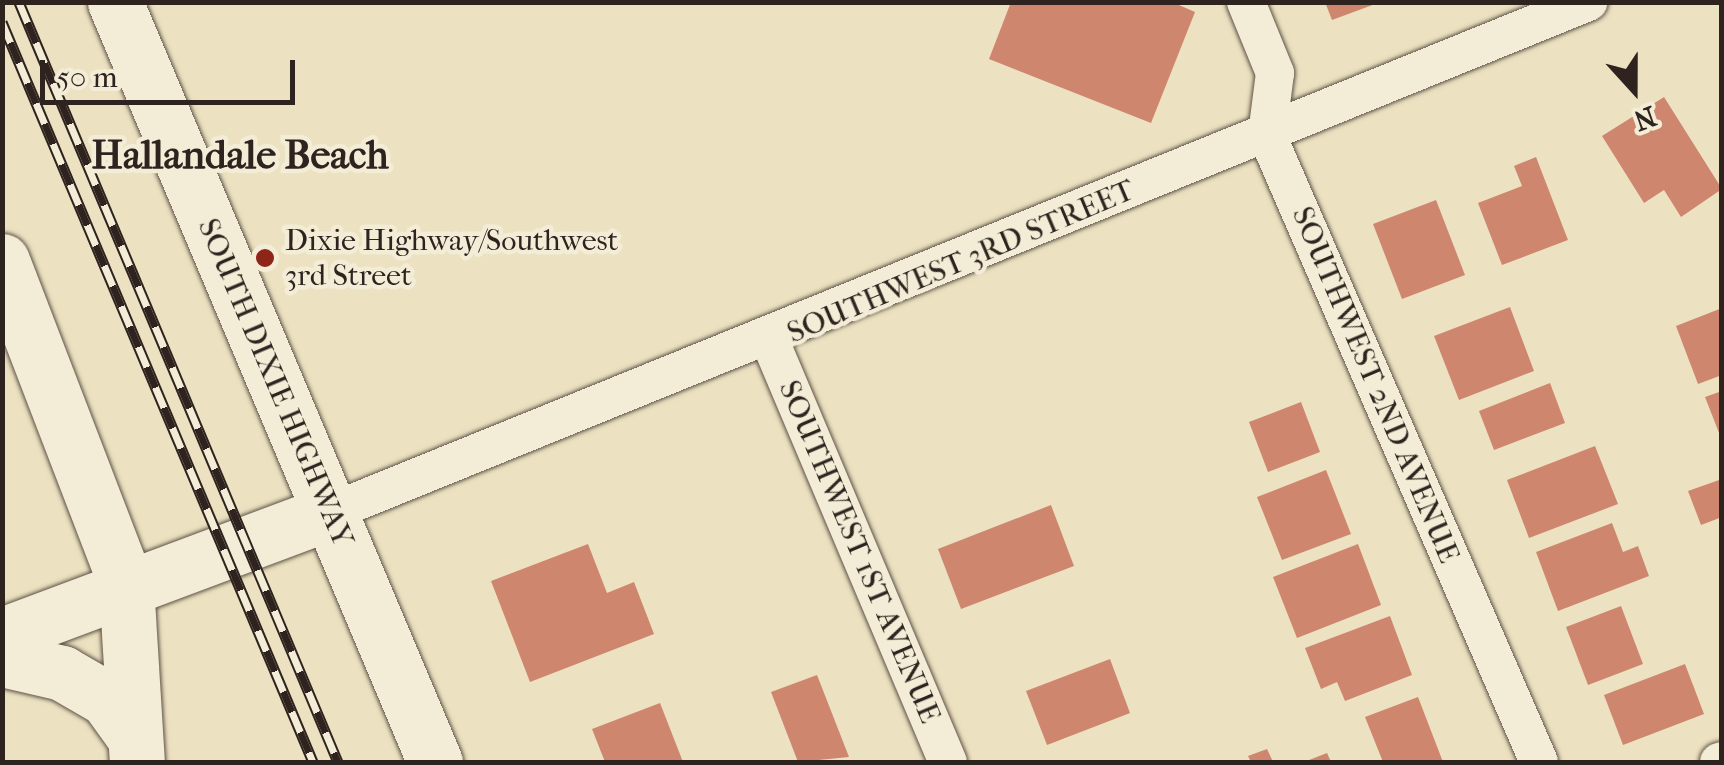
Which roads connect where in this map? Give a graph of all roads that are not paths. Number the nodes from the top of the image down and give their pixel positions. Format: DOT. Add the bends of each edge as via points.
graph roads {
  1 [pos="1246,2"];
  2 [pos="1588,2"];
  3 [pos="124,5"];
  4 [pos="1267,135"];
  5 [pos="2,261"];
  6 [pos="770,341"];
  7 [pos="331,512"];
  8 [pos="126,584"];
  9 [pos="2,635"];
  10 [pos="2,659"];
  11 [pos="136,750"];
  12 [pos="435,762"];
  13 [pos="948,762"];
  14 [pos="1539,762"];
  1 -- 4 [label="street" via="1276,73"];
  2 -- 4 [label="street, SOUTHWEST 3RD STREET"];
  3 -- 7 [label="main road, SOUTH DIXIE HIGHWAY"];
  4 -- 6 [label="street, SOUTHWEST 3RD STREET"];
  4 -- 14 [label="street, SOUTHWEST 2ND AVENUE"];
  5 -- 8 [label="main road"];
  6 -- 7 [label="street, SOUTHWEST 3RD STREET"];
  6 -- 13 [label="street, SOUTHWEST 1ST AVENUE"];
  7 -- 8 [label="main road"];
  7 -- 12 [label="main road, SOUTH DIXIE HIGHWAY"];
  8 -- 9 [label="main road"];
  8 -- 11 [label="main road"];
  10 -- 11 [label="main road" via="62,673 106,699"];
}
